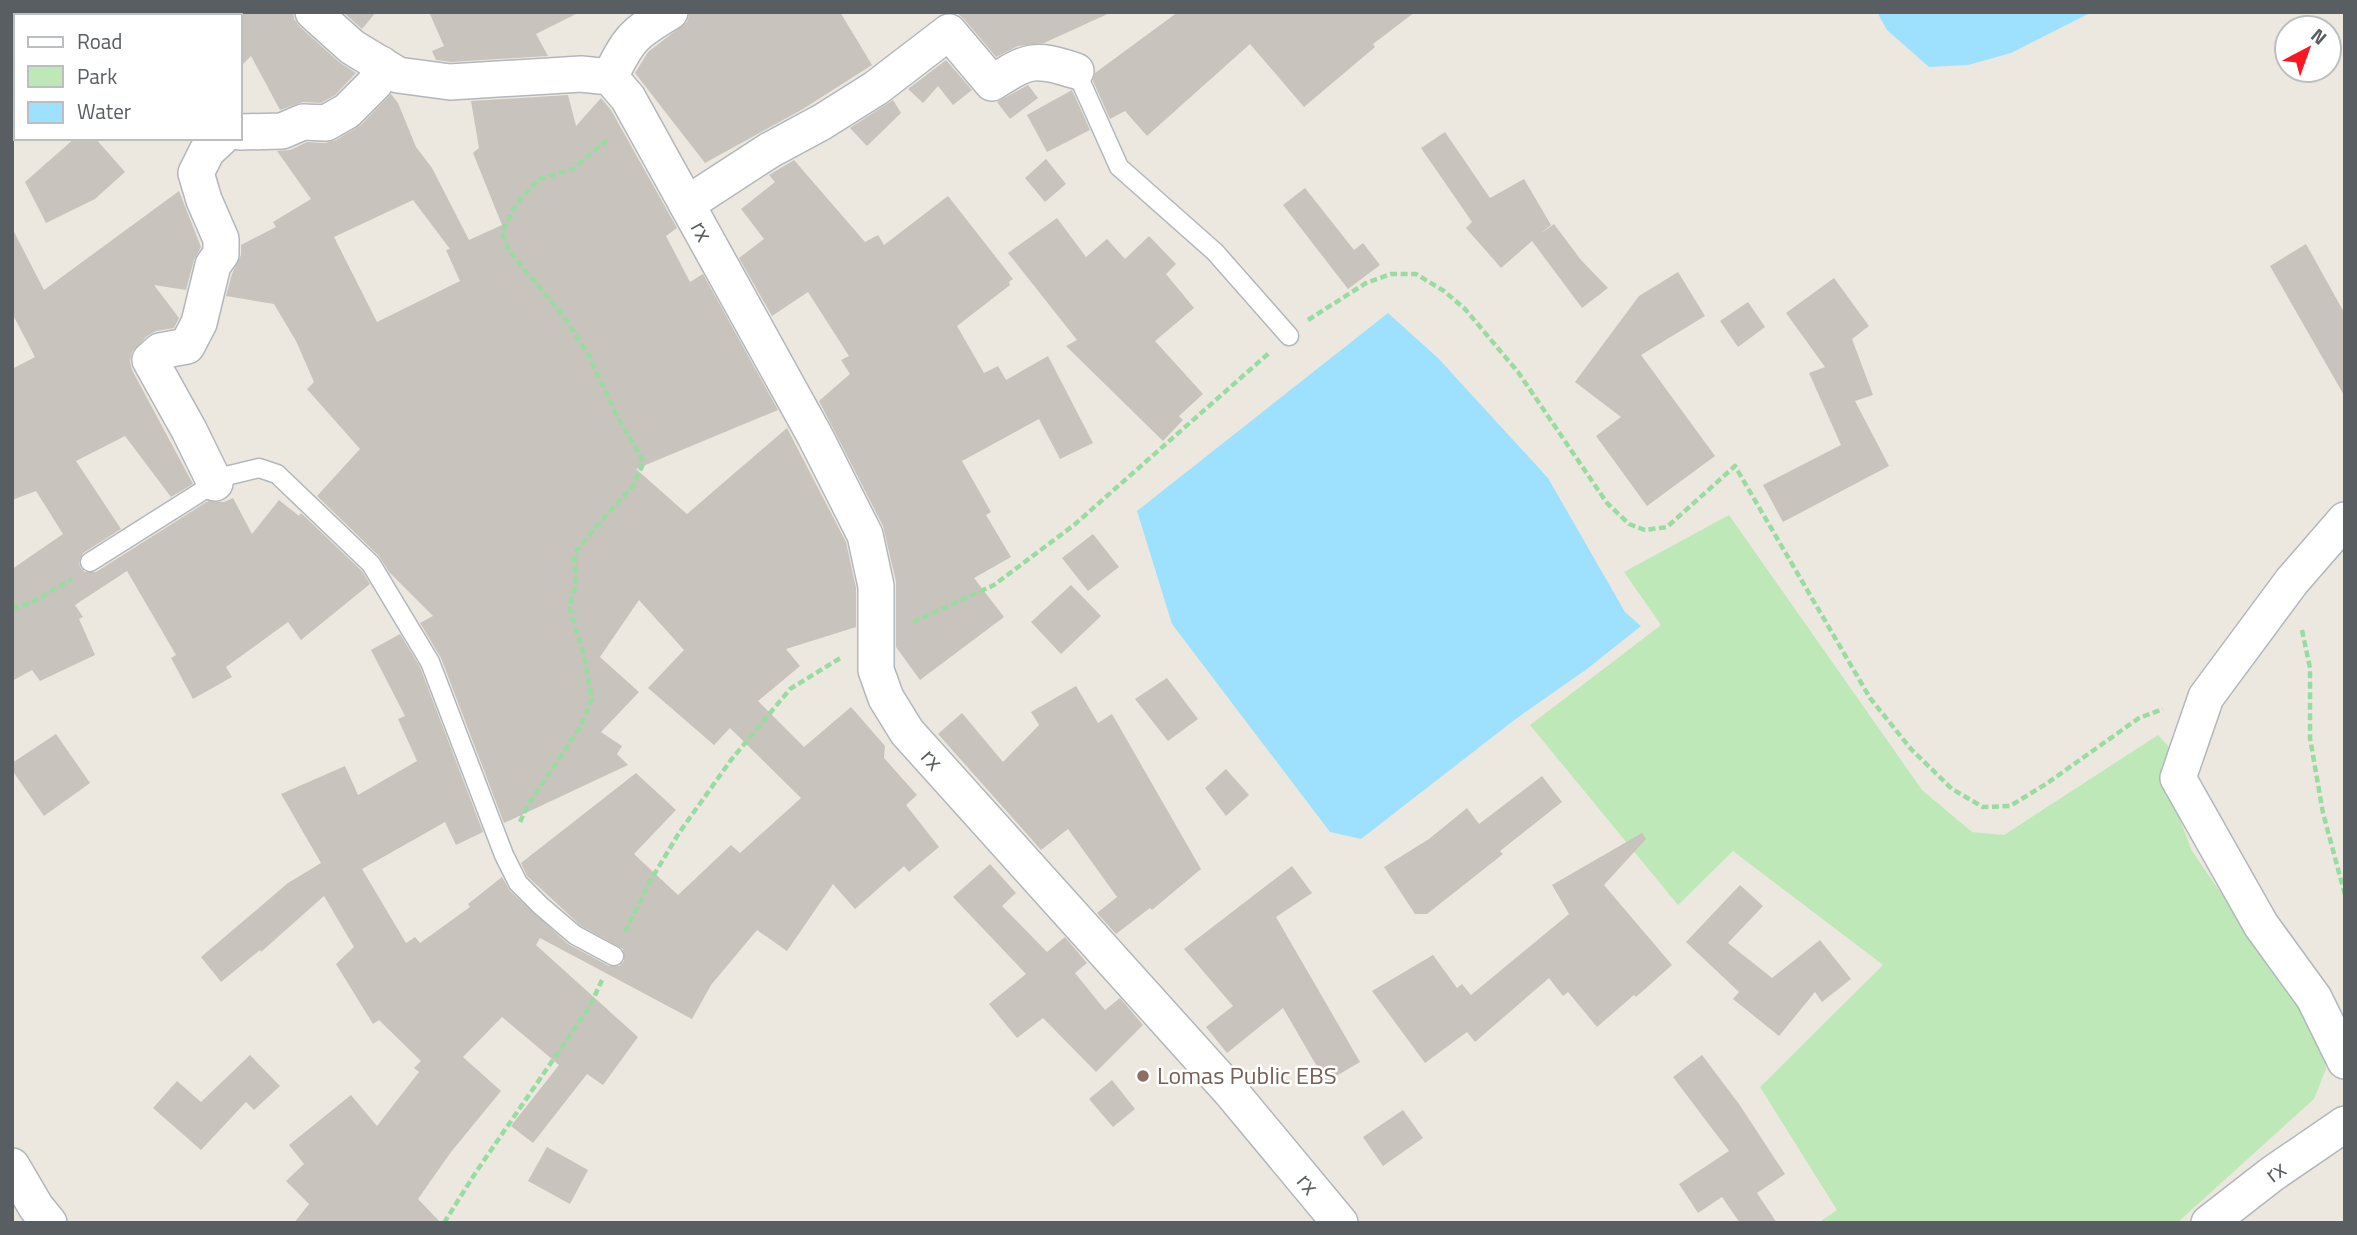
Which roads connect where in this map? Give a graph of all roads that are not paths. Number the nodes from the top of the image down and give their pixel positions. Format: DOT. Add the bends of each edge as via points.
graph roads {
  1 [pos="313,12"];
  2 [pos="670,12"];
  3 [pos="381,64"];
  4 [pos="1076,71"];
  5 [pos="610,77"];
  6 [pos="242,132"];
  7 [pos="219,140"];
  8 [pos="687,204"];
  9 [pos="1289,336"];
  10 [pos="215,483"];
  11 [pos="2345,520"];
  12 [pos="90,562"];
  13 [pos="614,956"];
  14 [pos="2345,1061"];
  15 [pos="2345,1124"];
  16 [pos="12,1166"];
  17 [pos="49,1223"];
  18 [pos="1340,1223"];
  19 [pos="2209,1223"];
  1 -- 3 [label="street" via="352,47"];
  2 -- 5 [label="street" via="639,30"];
  3 -- 5 [label="street" via="398,75 450,82 580,74"];
  3 -- 6 [label="street" via="375,83 347,111 326,123"];
  4 -- 8 [label="street, rx" via="1050,62 1021,64 992,83 949,32 876,89 769,149"];
  4 -- 9 [label="lane" via="1119,167 1215,252"];
  5 -- 8 [label="street, rx" via="628,98"];
  7 -- 10 [label="street" via="196,173 221,239 221,254 213,265 202,313 187,346 160,351 150,360"];
  8 -- 18 [label="street, rx" via="865,535 876,586 876,670 886,698 907,732 1232,1093"];
  10 -- 12 [label="lane"];
  10 -- 13 [label="lane" via="259,468 277,474 371,564 430,662 519,883 575,935"];
  11 -- 14 [label="street" via="2292,581 2206,697 2178,778 2261,925 2314,998"];
  15 -- 19 [label="street, rx"];
  16 -- 17 [label="street"];
}
